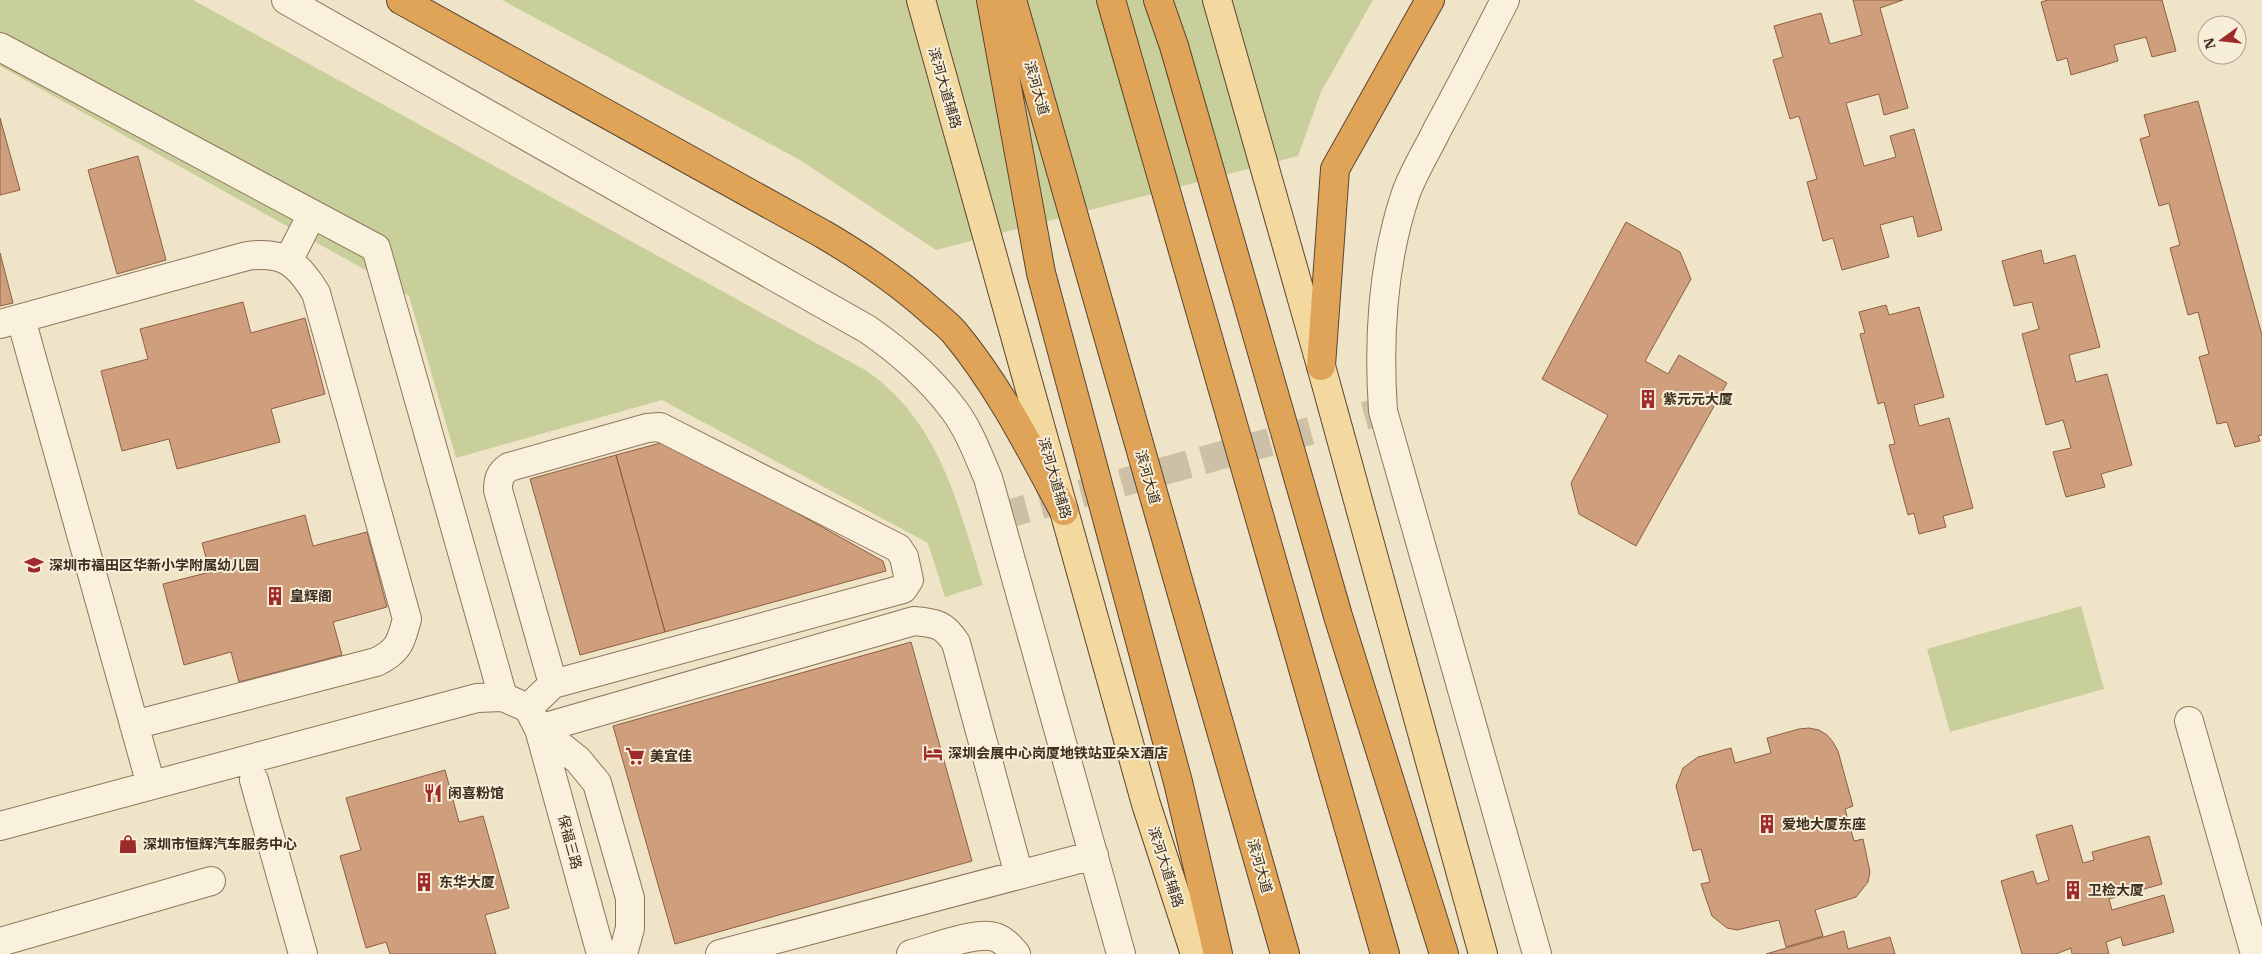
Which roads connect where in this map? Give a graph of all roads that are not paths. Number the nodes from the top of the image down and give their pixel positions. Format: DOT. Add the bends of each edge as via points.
graph roads {
  1 [pos="286,0"];
  2 [pos="401,0"];
  3 [pos="921,0"];
  4 [pos="991,0"];
  5 [pos="1012,0"];
  6 [pos="1111,0"];
  7 [pos="1158,0"];
  8 [pos="1217,0"];
  9 [pos="1430,0"];
  10 [pos="1505,0"];
  11 [pos="0,47"];
  12 [pos="312,214"];
  13 [pos="288,261"];
  14 [pos="11,321"];
  15 [pos="1321,366"];
  16 [pos="1064,511"];
  17 [pos="552,684"];
  18 [pos="503,698"];
  19 [pos="533,719"];
  20 [pos="2189,721"];
  21 [pos="134,725"];
  22 [pos="254,780"];
  23 [pos="151,786"];
  24 [pos="0,826"];
  25 [pos="1094,855"];
  26 [pos="1020,875"];
  27 [pos="211,881"];
  28 [pos="0,943"];
  29 [pos="3,954"];
  30 [pos="303,954"];
  31 [pos="600,954"];
  32 [pos="623,954"];
  33 [pos="720,954"];
  34 [pos="911,954"];
  35 [pos="1016,954"];
  36 [pos="1121,954"];
  37 [pos="1195,954"];
  38 [pos="1218,954"];
  39 [pos="1285,954"];
  40 [pos="1385,954"];
  41 [pos="1444,954"];
  42 [pos="1483,954"];
  43 [pos="1537,954"];
  44 [pos="2255,954"];
  1 -- 25 [label="street" via="867,329 894,348 936,389 955,411 988,478"];
  2 -- 16 [label="highway" via="824,234 872,263 911,293 953,331 988,376"];
  3 -- 16 [label="main road, 滨河大道辅路"];
  4 -- 38 [label="highway" via="1041,273 1178,782"];
  5 -- 39 [label="highway, 滨河大道"];
  6 -- 40 [label="highway"];
  7 -- 41 [label="highway" via="1338,616"];
  8 -- 15 [label="main road"];
  9 -- 15 [label="highway" via="1335,169"];
  10 -- 43 [label="street" via="1406,192 1386,277 1380,362 1383,411"];
  11 -- 12 [label="street"];
  12 -- 13 [label="street"];
  12 -- 18 [label="street" via="376,248"];
  13 -- 14 [label="street" via="266,254 247,256"];
  13 -- 21 [label="street" via="304,274 316,293 407,619 402,637 392,654 376,662"];
  14 -- 21 [label="street"];
  15 -- 42 [label="main road"];
  16 -- 37 [label="main road, 滨河大道辅路" via="1146,804"];
  17 -- 17 [label="street" via="903,588 909,580 904,557 898,548 660,427 510,467 502,472 498,490"];
  17 -- 19 [label="street"];
  18 -- 19 [label="street"];
  18 -- 23 [label="street" via="477,698"];
  19 -- 26 [label="street" via="914,621 934,623 948,630 956,644"];
  19 -- 31 [label="street, 保福三路"];
  19 -- 32 [label="street" via="578,760 597,783 630,898 630,928"];
  20 -- 44 [label="street"];
  21 -- 23 [label="street"];
  22 -- 30 [label="street"];
  23 -- 24 [label="street"];
  25 -- 26 [label="street"];
  25 -- 36 [label="street"];
  26 -- 33 [label="street"];
  27 -- 28 [label="street"];
  28 -- 29 [label="street"];
  34 -- 35 [label="street" via="977,936 994,936"];
}
